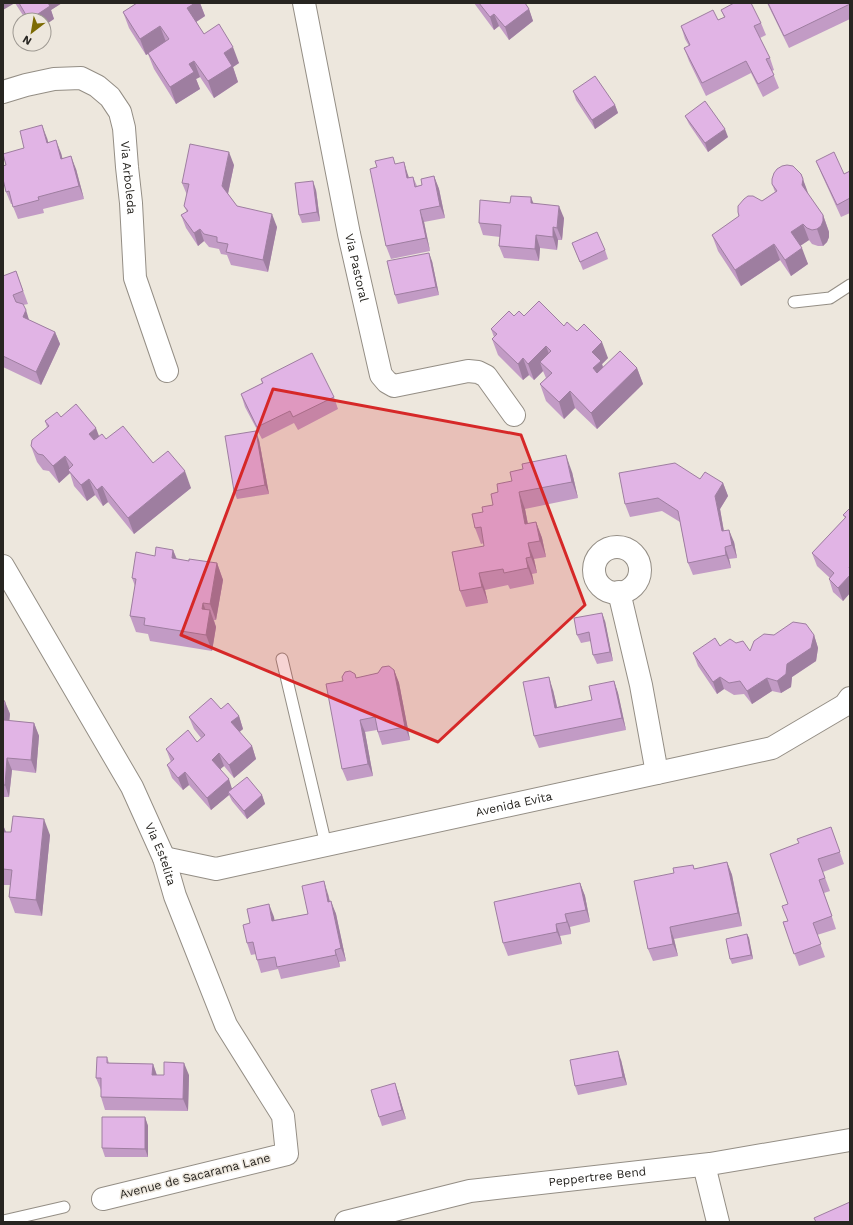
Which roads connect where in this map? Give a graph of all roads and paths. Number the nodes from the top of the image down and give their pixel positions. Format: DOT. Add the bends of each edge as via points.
graph roads {
  1 [pos="304,3"];
  2 [pos="3,92"];
  3 [pos="850,285"];
  4 [pos="794,302"];
  5 [pos="167,371"];
  6 [pos="514,415"];
  7 [pos="3,566"];
  8 [pos="619,592"];
  9 [pos="282,659"];
  10 [pos="850,698"];
  11 [pos="657,773"];
  12 [pos="326,845"];
  13 [pos="164,858"];
  14 [pos="850,1140"];
  15 [pos="287,1154"];
  16 [pos="704,1165"];
  17 [pos="103,1199"];
  18 [pos="64,1207"];
  19 [pos="3,1221"];
  20 [pos="346,1222"];
  21 [pos="718,1222"];
  1 -- 6 [label="street, Via Pastoral" via="349,234 382,375 394,386 468,371 478,372 486,376"];
  2 -- 5 [label="street, Via Arboleda" via="54,79 81,78 97,86 110,97 120,112 124,128 131,203 135,278"];
  3 -- 4 [label="lane" via="830,298"];
  7 -- 13 [label="street, Via Estelita" via="132,788"];
  8 -- 11 [label="street" via="641,685"];
  9 -- 12 [label="lane"];
  10 -- 11 [label="street, Avenida Evita" via="845,705 772,748"];
  11 -- 12 [label="street, Avenida Evita"];
  12 -- 13 [label="street, Avenida Evita" via="216,868"];
  13 -- 15 [label="street, Via Estelita" via="175,896 226,1025 283,1116"];
  14 -- 16 [label="street, Peppertree Bend"];
  15 -- 17 [label="street, Avenue de Sacarama Lane"];
  16 -- 20 [label="street, Peppertree Bend" via="470,1191"];
  16 -- 21 [label="street"];
  18 -- 19 [label="lane"];
}
